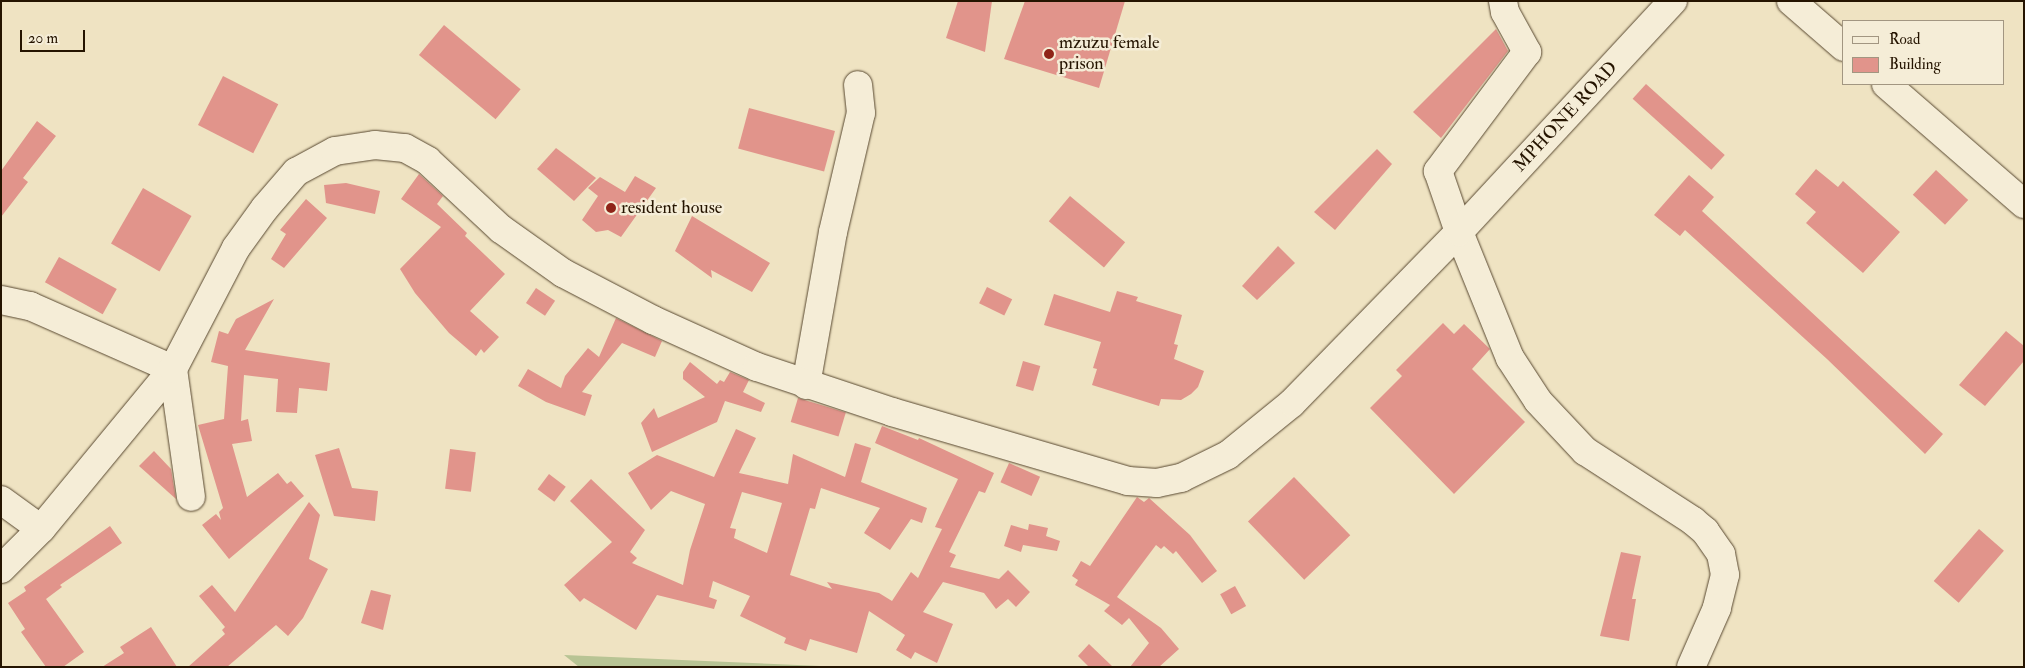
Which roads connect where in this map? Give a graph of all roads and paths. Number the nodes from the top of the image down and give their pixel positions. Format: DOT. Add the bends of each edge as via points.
graph roads {
  1 [pos="1503,1"];
  2 [pos="1673,1"];
  3 [pos="1792,1"];
  4 [pos="1842,45"];
  5 [pos="858,85"];
  6 [pos="1887,85"];
  7 [pos="2024,204"];
  8 [pos="1458,232"];
  9 [pos="1,300"];
  10 [pos="173,369"];
  11 [pos="806,385"];
  12 [pos="191,497"];
  13 [pos="1,500"];
  14 [pos="41,529"];
  15 [pos="1,568"];
  16 [pos="1691,667"];
  1 -- 8 [label="street" via="1505,12 1527,52 1438,171"];
  2 -- 8 [label="street, MPHONE ROAD"];
  3 -- 4 [label="street"];
  5 -- 11 [label="street" via="861,113 833,232"];
  6 -- 7 [label="street"];
  8 -- 11 [label="street, MPHONE ROAD" via="1292,403 1228,455 1181,478 1157,483 1128,482"];
  8 -- 16 [label="street" via="1510,358 1556,424 1619,476 1705,531 1721,554 1725,575 1718,608"];
  9 -- 10 [label="street" via="30,306"];
  10 -- 11 [label="street, MPHONE ROAD" via="236,248 296,172 335,151 375,145 405,148 428,161 500,229 563,273 712,348"];
  10 -- 12 [label="street"];
  10 -- 14 [label="street, MPHONE ROAD"];
  13 -- 14 [label="street"];
  14 -- 15 [label="street, MPHONE ROAD"];
}
